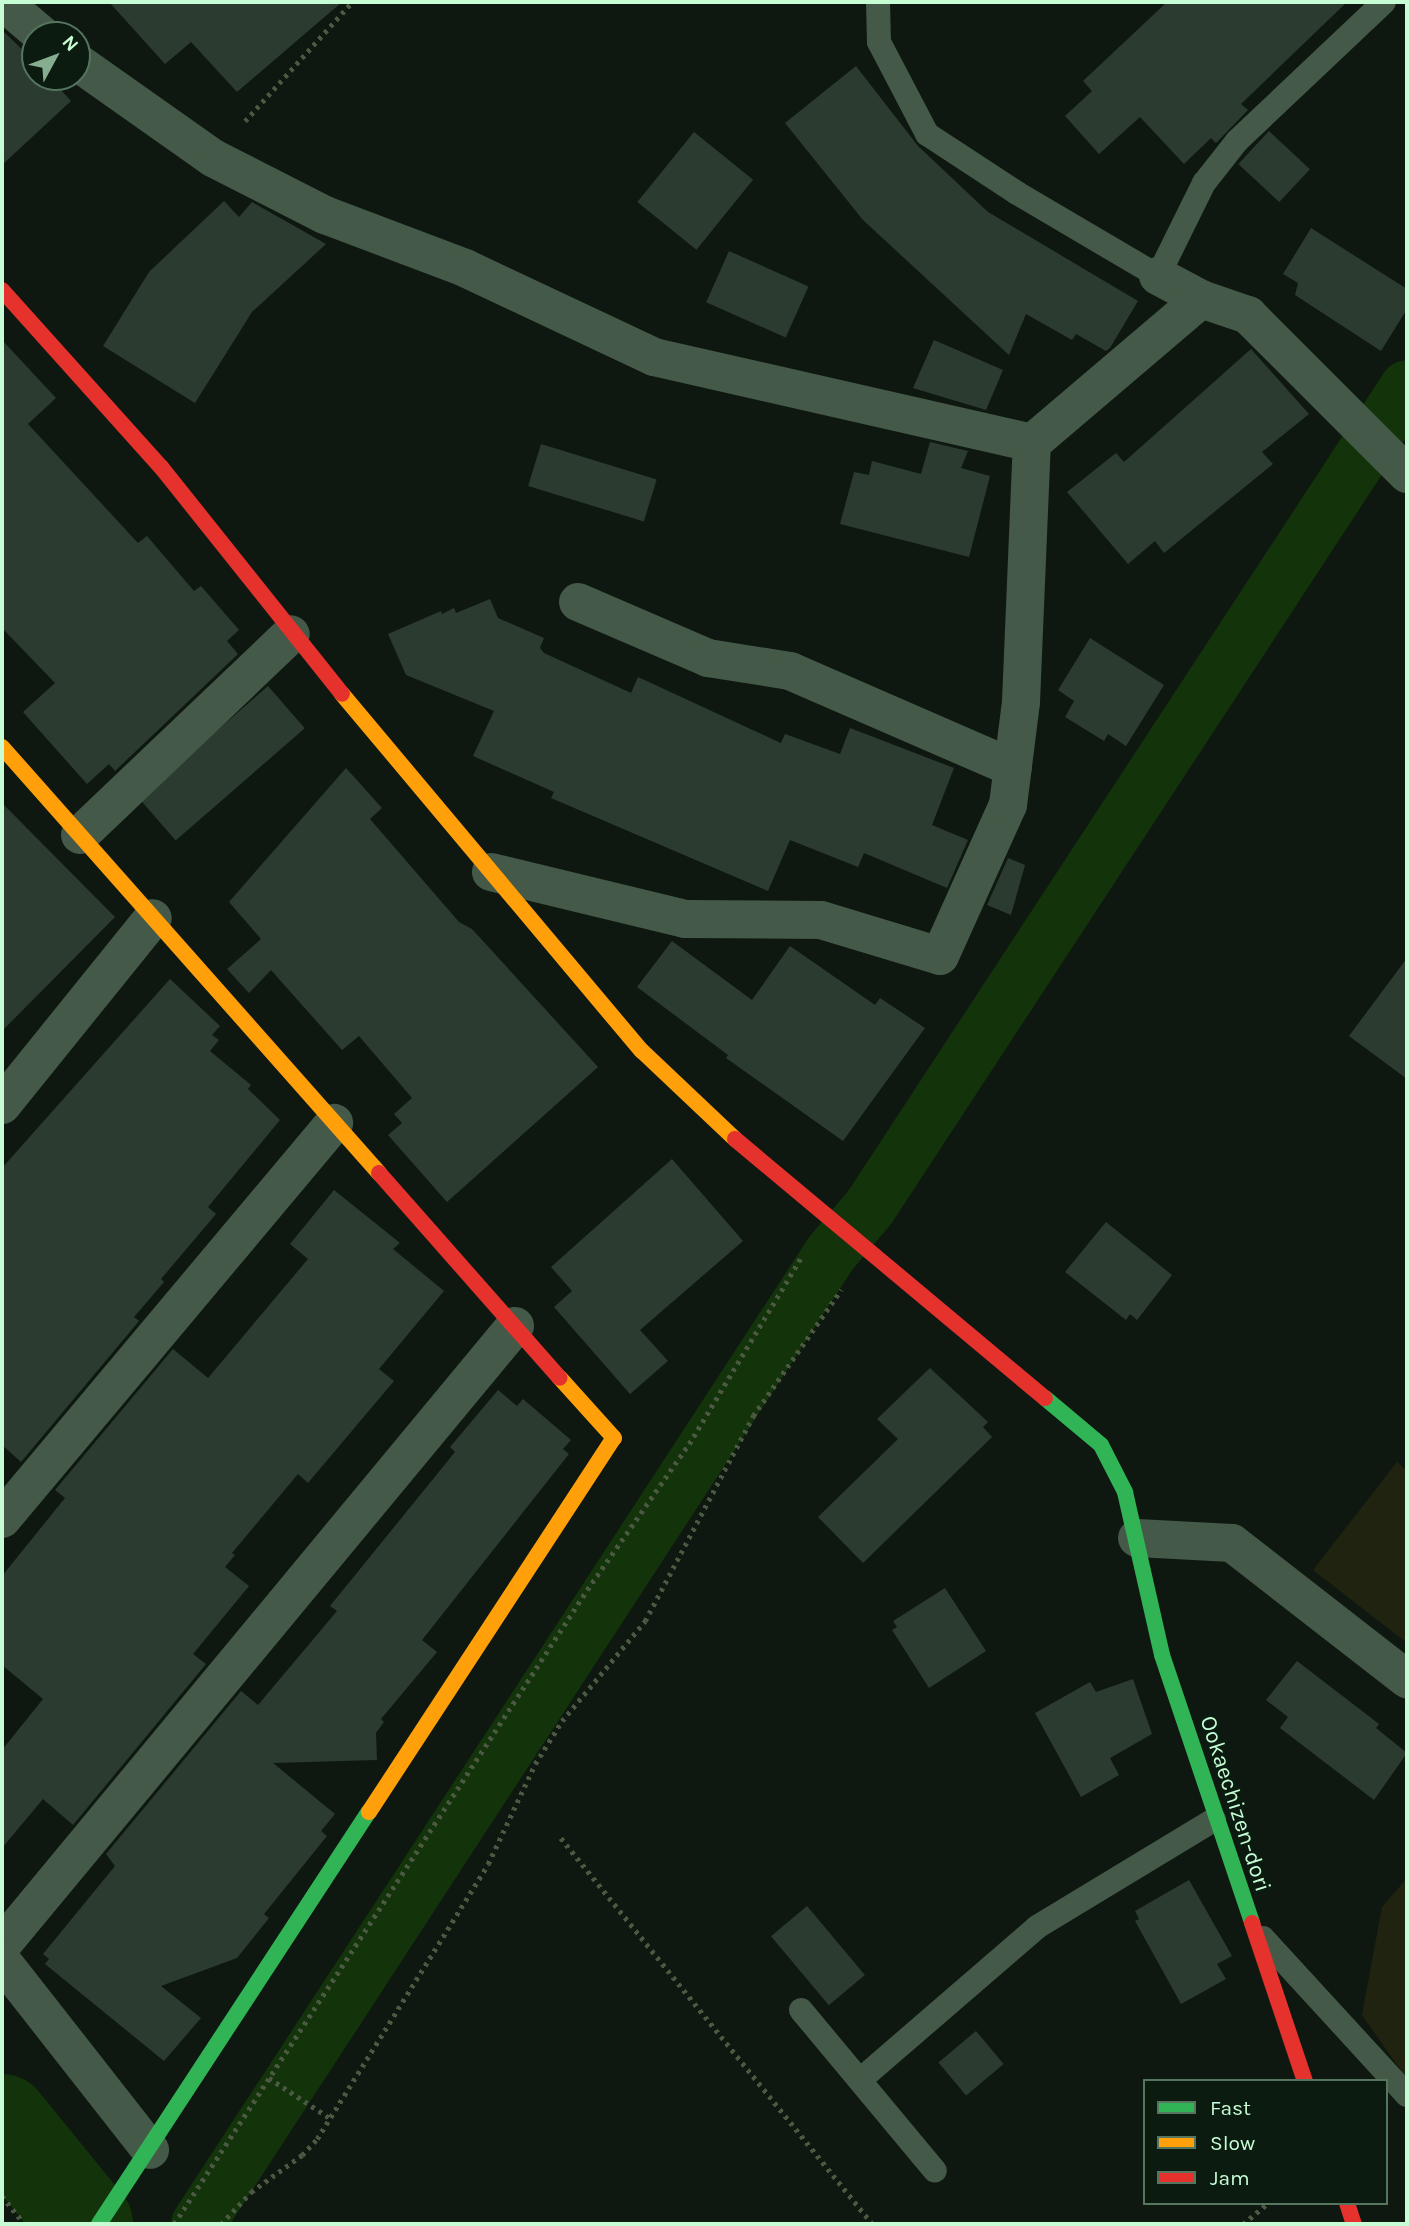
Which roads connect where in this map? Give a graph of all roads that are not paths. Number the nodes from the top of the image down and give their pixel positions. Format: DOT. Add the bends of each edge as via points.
graph roads {
  1 [pos="3,2"];
  2 [pos="878,2"];
  3 [pos="1384,2"];
  4 [pos="25,21"];
  5 [pos="91,72"];
  6 [pos="1158,276"];
  7 [pos="2,290"];
  8 [pos="1200,299"];
  9 [pos="1032,443"];
  10 [pos="1396,462"];
  11 [pos="578,602"];
  12 [pos="291,634"];
  13 [pos="2,747"];
  14 [pos="1013,768"];
  15 [pos="80,835"];
  16 [pos="491,872"];
  17 [pos="153,918"];
  18 [pos="2,1105"];
  19 [pos="334,1123"];
  20 [pos="515,1326"];
  21 [pos="2,1519"];
  22 [pos="1137,1538"];
  23 [pos="1407,1679"];
  24 [pos="1214,1820"];
  25 [pos="1251,1925"];
  26 [pos="2,1945"];
  27 [pos="2,1961"];
  28 [pos="801,2010"];
  29 [pos="1304,2079"];
  30 [pos="860,2080"];
  31 [pos="1407,2095"];
  32 [pos="150,2150"];
  33 [pos="935,2171"];
  34 [pos="1348,2205"];
  35 [pos="99,2224"];
  36 [pos="1354,2224"];
  1 -- 4 [label="street"];
  2 -- 6 [label="lane" via="879,42 927,134"];
  3 -- 6 [label="lane" via="1237,141 1204,183"];
  5 -- 9 [label="street" via="213,158 325,215 465,268 654,357"];
  6 -- 8 [label="street"];
  7 -- 12 [label="street, Ookaechizen-dori" via="161,467"];
  8 -- 9 [label="street"];
  8 -- 10 [label="street" via="1248,315"];
  9 -- 14 [label="street" via="1021,702"];
  11 -- 14 [label="street" via="708,658 790,671"];
  12 -- 15 [label="street"];
  12 -- 16 [label="street, Ookaechizen-dori"];
  13 -- 15 [label="street"];
  14 -- 16 [label="street" via="1008,806 940,956 821,920 685,919"];
  15 -- 17 [label="street"];
  16 -- 22 [label="street, Ookaechizen-dori" via="642,1051 753,1156 1101,1445 1125,1492"];
  17 -- 18 [label="street"];
  17 -- 19 [label="street"];
  19 -- 20 [label="street"];
  19 -- 21 [label="street"];
  20 -- 26 [label="street"];
  20 -- 32 [label="street" via="614,1438"];
  22 -- 23 [label="street" via="1232,1543"];
  22 -- 24 [label="street, Ookaechizen-dori" via="1163,1655"];
  24 -- 25 [label="street, Ookaechizen-dori"];
  24 -- 30 [label="lane" via="1037,1927"];
  25 -- 29 [label="street, Ookaechizen-dori"];
  25 -- 31 [label="lane"];
  27 -- 32 [label="street"];
  28 -- 30 [label="lane"];
  30 -- 33 [label="lane"];
  32 -- 35 [label="street"];
  34 -- 36 [label="street"];
}
